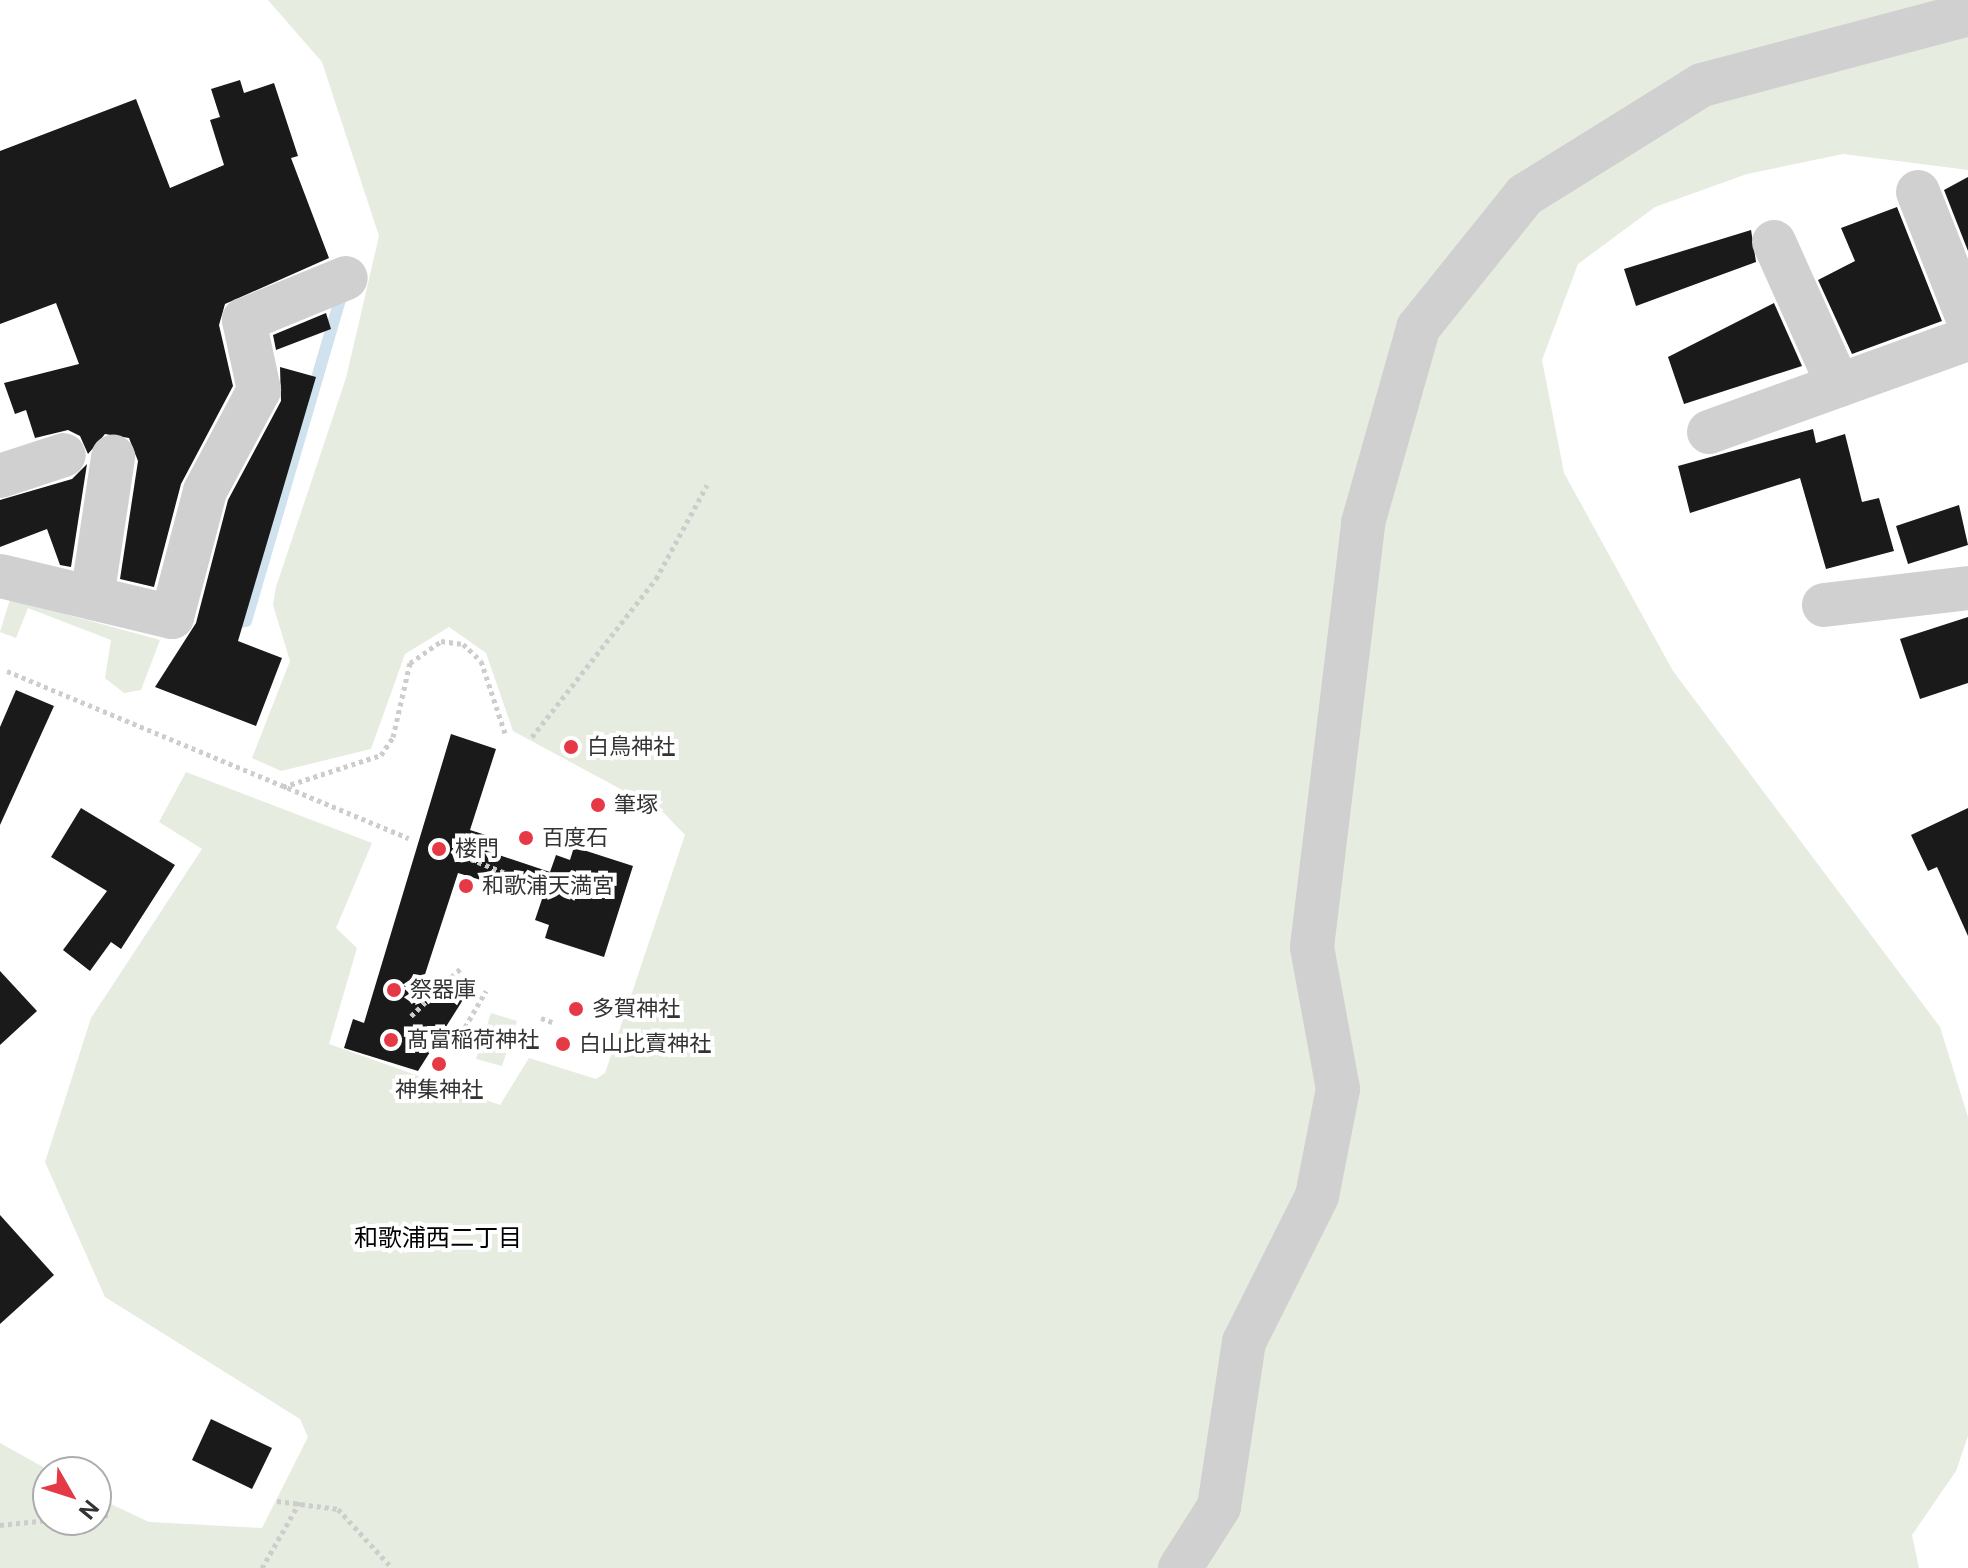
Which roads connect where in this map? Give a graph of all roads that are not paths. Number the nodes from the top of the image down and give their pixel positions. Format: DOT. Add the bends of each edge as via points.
graph roads {
  1 [pos="1968,14"];
  2 [pos="1918,192"];
  3 [pos="1774,242"];
  4 [pos="346,278"];
  5 [pos="1968,319"];
  6 [pos="1968,339"];
  7 [pos="1838,385"];
  8 [pos="1709,432"];
  9 [pos="64,455"];
  10 [pos="113,457"];
  11 [pos="0,476"];
  12 [pos="0,576"];
  13 [pos="1968,588"];
  14 [pos="92,598"];
  15 [pos="1824,605"];
  16 [pos="1180,1568"];
  1 -- 16 [label="street" via="1702,85 1525,195 1418,328 1363,523 1312,947 1338,1089 1317,1196 1244,1342 1219,1507"];
  2 -- 5 [label="street"];
  3 -- 7 [label="street"];
  4 -- 14 [label="street" via="244,320 257,401 205,491 172,617"];
  6 -- 7 [label="street"];
  7 -- 8 [label="street"];
  9 -- 11 [label="street"];
  10 -- 14 [label="street"];
  12 -- 14 [label="street"];
  13 -- 15 [label="street"];
}
